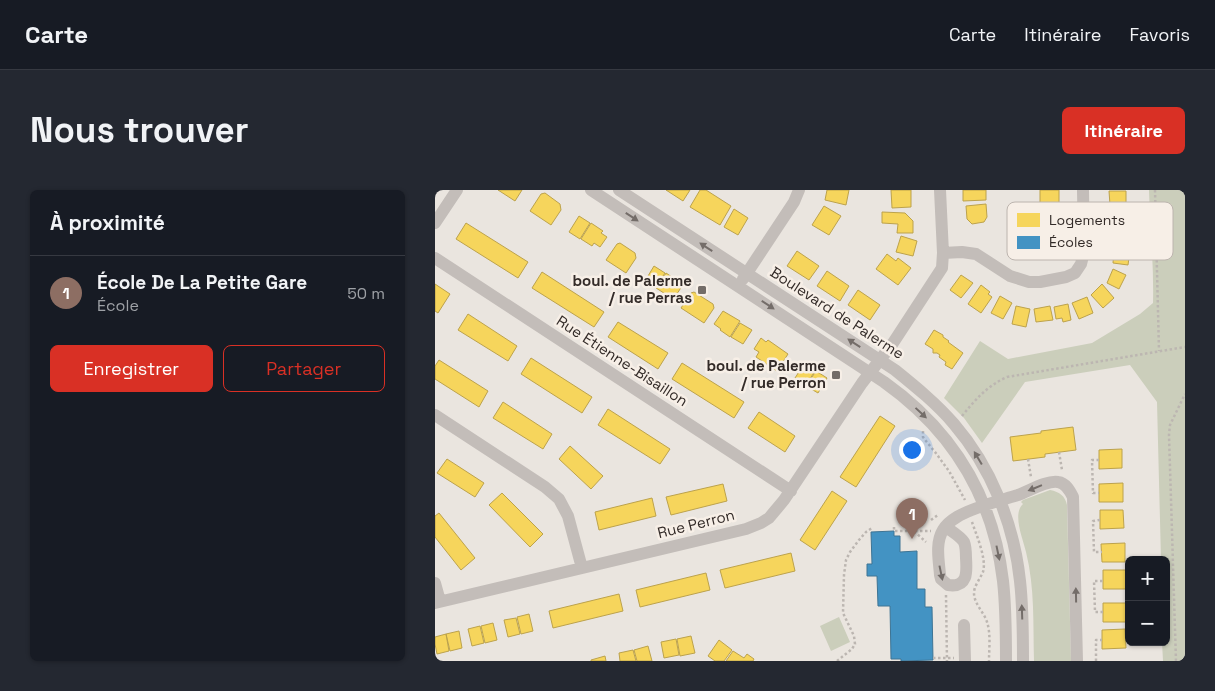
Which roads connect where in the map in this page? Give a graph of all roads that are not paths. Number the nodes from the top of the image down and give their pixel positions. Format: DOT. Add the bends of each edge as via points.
graph roads {
  1 [pos="457,190"];
  2 [pos="591,190"];
  3 [pos="619,190"];
  4 [pos="799,190"];
  5 [pos="940,190"];
  6 [pos="435,223"];
  7 [pos="943,253"];
  8 [pos="435,258"];
  9 [pos="1083,260"];
  10 [pos="747,273"];
  11 [pos="739,286"];
  12 [pos="880,360"];
  13 [pos="870,372"];
  14 [pos="435,415"];
  15 [pos="791,491"];
  16 [pos="1000,501"];
  17 [pos="985,506"];
  18 [pos="945,526"];
  19 [pos="582,568"];
  20 [pos="435,583"];
  21 [pos="438,602"];
  22 [pos="964,624"];
  23 [pos="965,661"];
  24 [pos="1006,661"];
  25 [pos="1023,661"];
  26 [pos="1077,661"];
  1 -- 6 [label="street"];
  2 -- 11 [label="street, Boulevard de Palerme, one-way"];
  10 -- 3 [label="street, Boulevard de Palerme, one-way"];
  4 -- 10 [label="street"];
  5 -- 7 [label="street, Rue Perron"];
  7 -- 9 [label="street" via="976,254 1010,276 1029,282 1071,275 1079,269"];
  7 -- 12 [label="street, Rue Perron" via="942,268"];
  8 -- 15 [label="street, Rue Étienne-Bisaillon"];
  10 -- 11 [label="street"];
  12 -- 10 [label="street, Boulevard de Palerme, one-way"];
  11 -- 13 [label="street, Boulevard de Palerme, one-way"];
  12 -- 13 [label="street, Rue Perron"];
  16 -- 12 [label="street, Boulevard de Palerme, one-way" via="975,452 953,423"];
  13 -- 15 [label="street, Rue Perron"];
  13 -- 17 [label="street, Boulevard de Palerme, one-way" via="893,388 945,438 963,462"];
  14 -- 19 [label="street" via="559,499 568,516"];
  15 -- 19 [label="street, Rue Perron" via="769,518 753,526"];
  16 -- 17 [label="street"];
  25 -- 16 [label="street, Boulevard de Palerme, one-way" via="1019,569"];
  26 -- 16 [label="street, one-way" via="1071,492 1063,484 1053,482"];
  17 -- 18 [label="street" via="969,511"];
  17 -- 24 [label="street, Boulevard de Palerme, one-way" via="1001,568"];
  19 -- 21 [label="street, Rue Perron"];
  20 -- 21 [label="street, Rue Perron"];
  22 -- 23 [label="street"];
}
